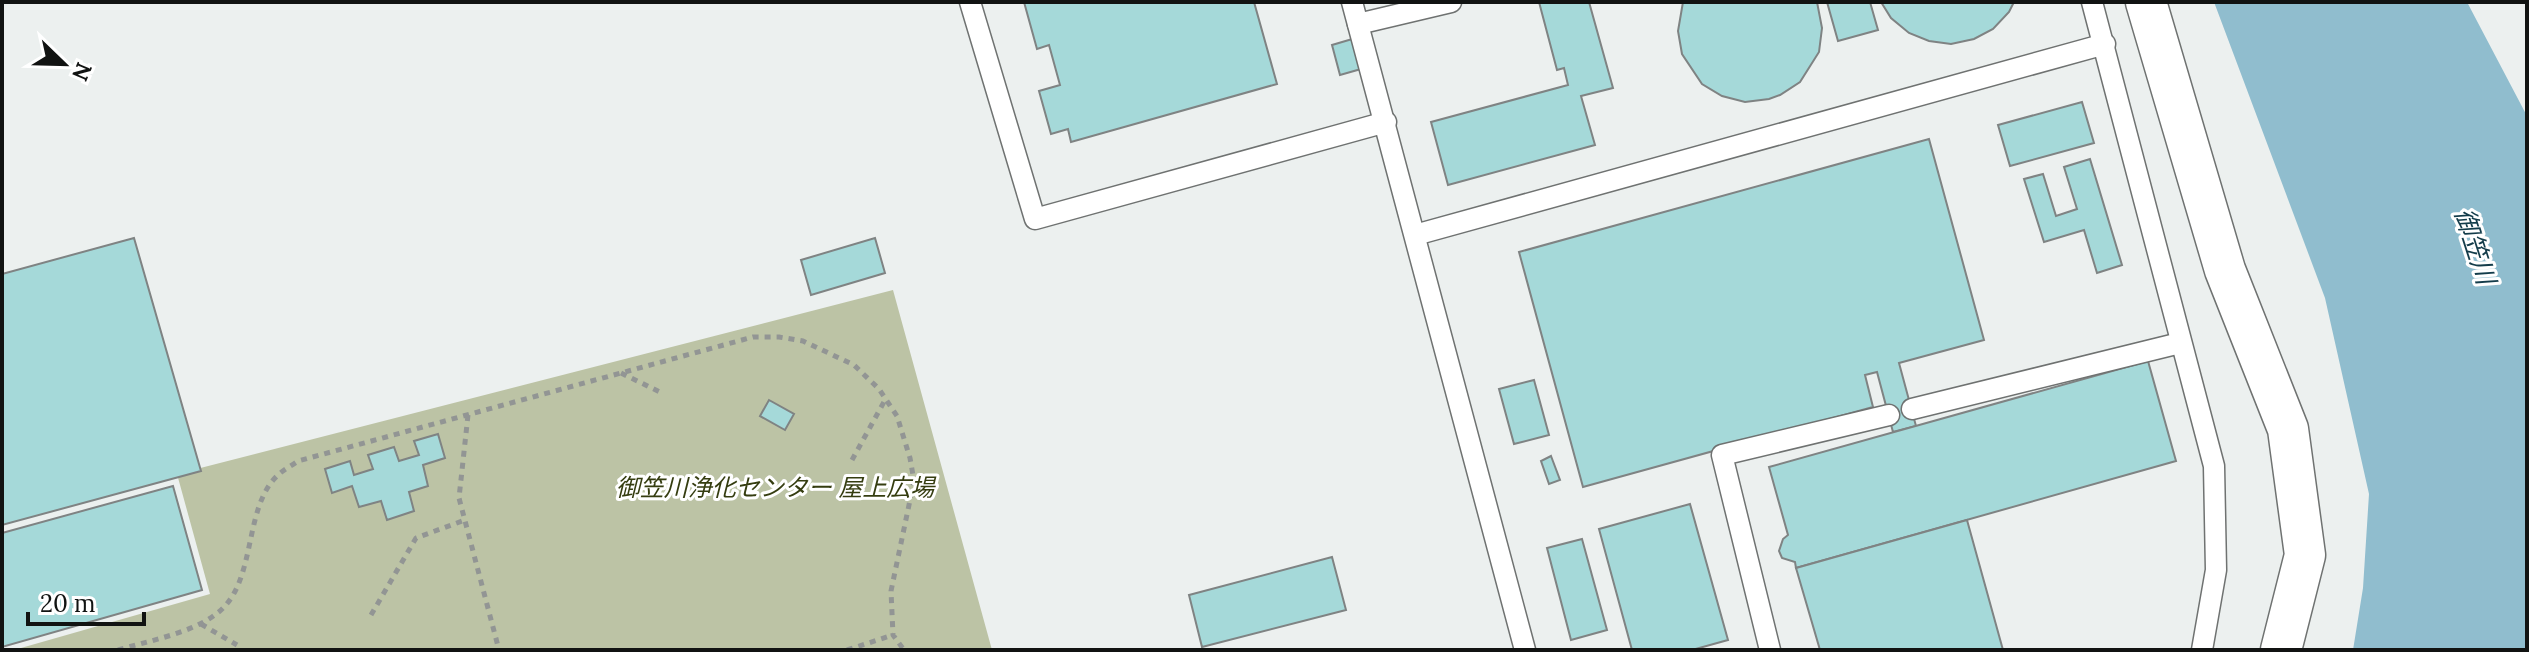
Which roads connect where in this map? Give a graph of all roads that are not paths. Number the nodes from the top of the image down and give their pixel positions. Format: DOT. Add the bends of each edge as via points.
graph roads {
  1 [pos="970,2"];
  2 [pos="1352,2"];
  3 [pos="1451,2"];
  4 [pos="2092,2"];
  5 [pos="2146,2"];
  6 [pos="1358,24"];
  7 [pos="2105,44"];
  8 [pos="1386,122"];
  9 [pos="1415,235"];
  10 [pos="2180,343"];
  11 [pos="1912,409"];
  12 [pos="1889,415"];
  13 [pos="1525,650"];
  14 [pos="1770,650"];
  15 [pos="2202,650"];
  16 [pos="2281,650"];
  1 -- 8 [label="lane" via="1035,219"];
  2 -- 6 [label="lane"];
  3 -- 6 [label="lane"];
  4 -- 7 [label="lane"];
  5 -- 16 [label="street" via="2225,270 2288,429 2305,555"];
  6 -- 8 [label="lane"];
  7 -- 9 [label="lane"];
  7 -- 10 [label="lane"];
  8 -- 9 [label="lane"];
  9 -- 13 [label="lane"];
  10 -- 11 [label="lane"];
  10 -- 15 [label="lane" via="2214,466 2216,570"];
  12 -- 14 [label="lane" via="1722,455"];
}
